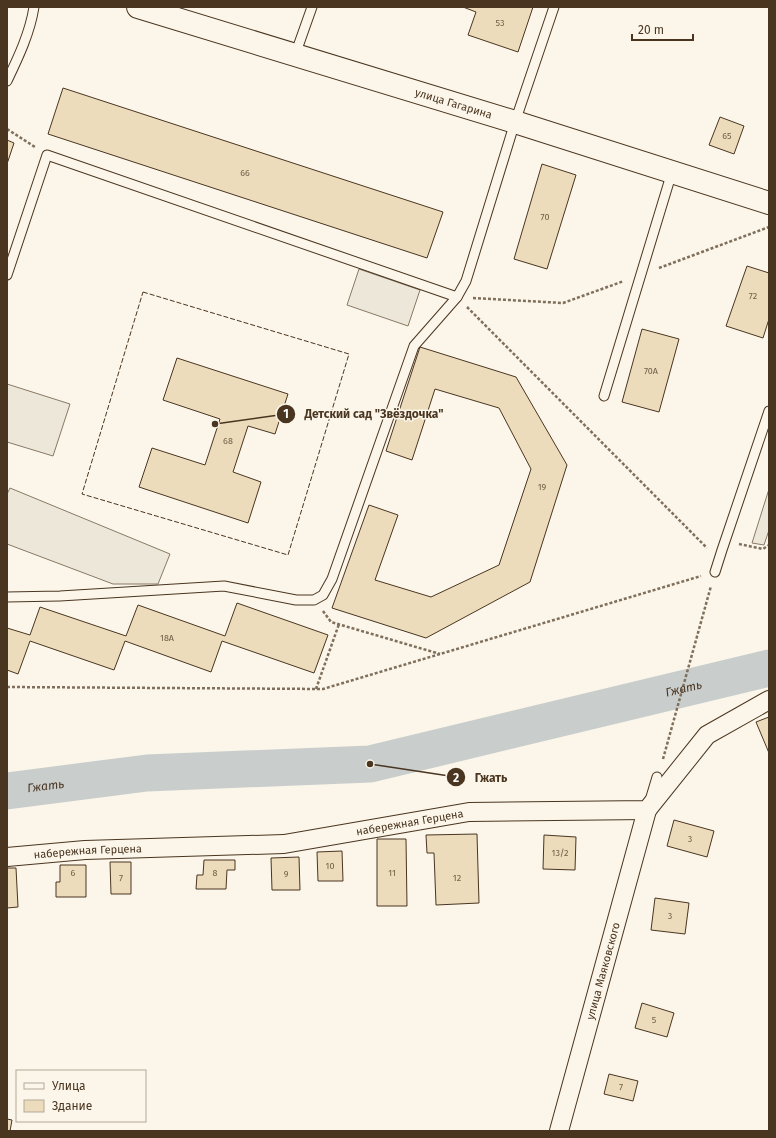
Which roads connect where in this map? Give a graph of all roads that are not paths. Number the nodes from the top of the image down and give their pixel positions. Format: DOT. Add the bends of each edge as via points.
graph roads {
  1 [pos="34,7"];
  2 [pos="138,7"];
  3 [pos="312,7"];
  4 [pos="554,7"];
  5 [pos="295,55"];
  6 [pos="7,82"];
  7 [pos="515,122"];
  8 [pos="672,172"];
  9 [pos="769,203"];
  10 [pos="7,276"];
  11 [pos="457,297"];
  12 [pos="604,396"];
  13 [pos="769,411"];
  14 [pos="715,572"];
  15 [pos="7,597"];
  16 [pos="769,700"];
  17 [pos="657,777"];
  18 [pos="647,810"];
  19 [pos="7,857"];
  20 [pos="559,1131"];
  1 -- 6 [label="lane" via="18,59"];
  2 -- 5 [label="main road, улица Гагарина"];
  3 -- 5 [label="lane"];
  4 -- 7 [label="lane"];
  5 -- 7 [label="main road, улица Гагарина"];
  7 -- 8 [label="main road, улица Гагарина"];
  7 -- 11 [label="lane" via="466,281"];
  8 -- 9 [label="main road, улица Гагарина"];
  8 -- 12 [label="lane"];
  10 -- 11 [label="lane" via="47,155"];
  11 -- 15 [label="lane" via="414,346 332,579 323,595 314,600 296,600 224,586"];
  13 -- 14 [label="lane"];
  16 -- 18 [label="street" via="707,735"];
  17 -- 18 [label="lane"];
  18 -- 19 [label="street, набережная Герцена" via="469,812 284,844 85,850"];
  18 -- 20 [label="street, улица Маяковского"];
}
